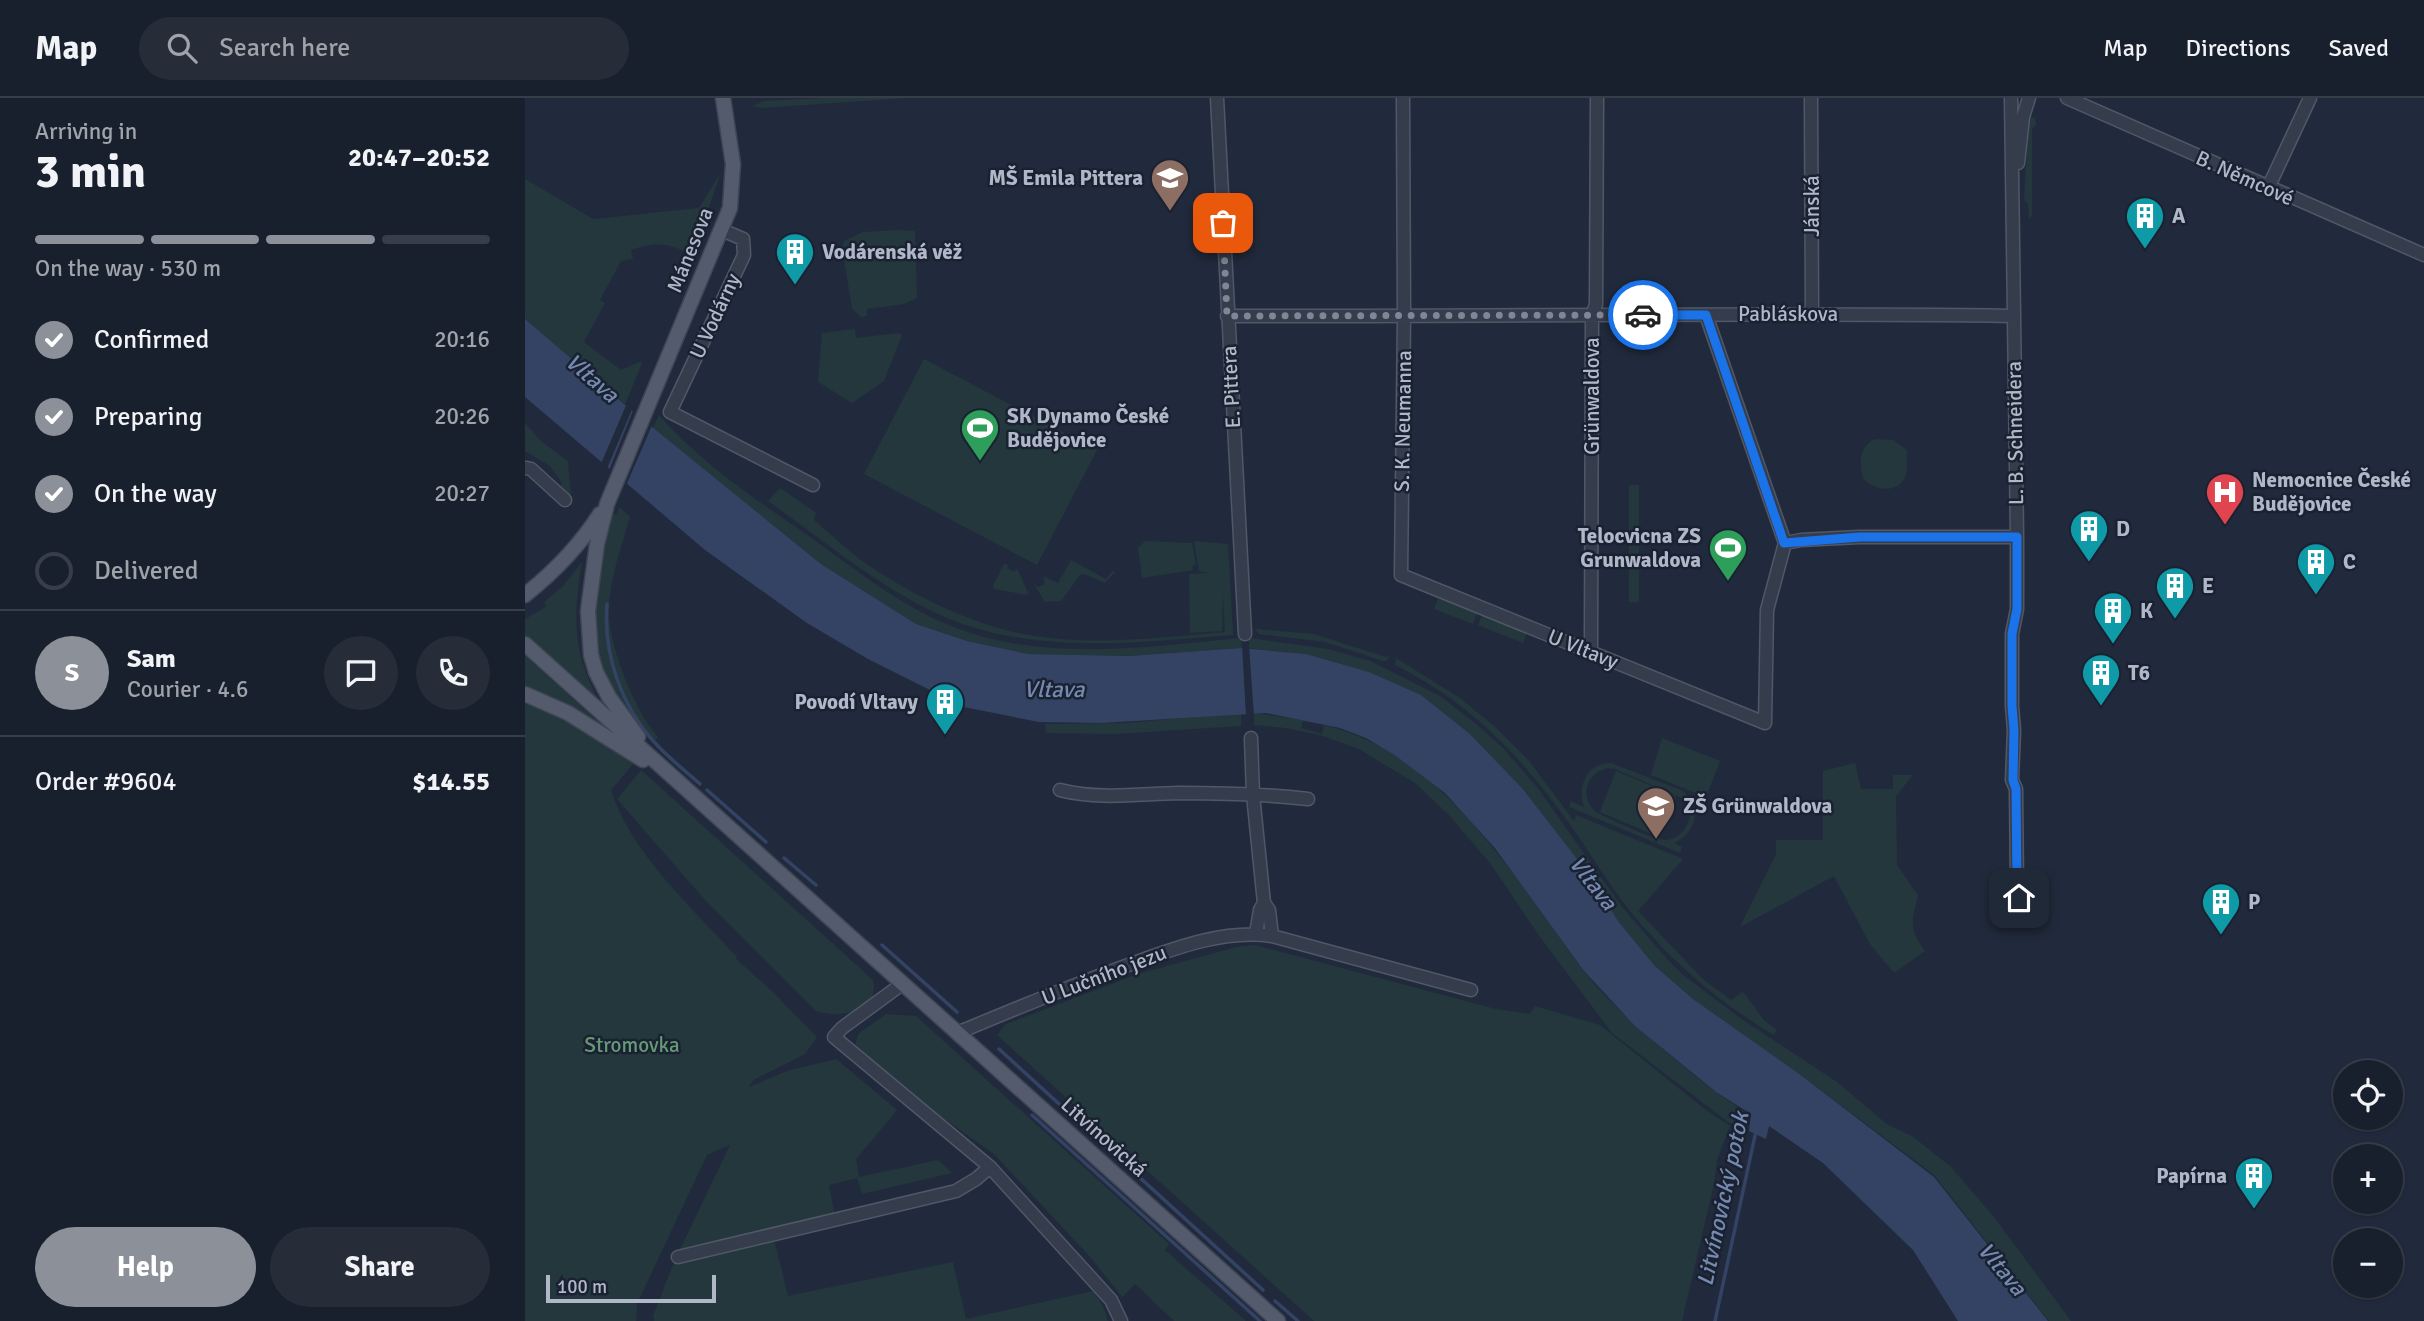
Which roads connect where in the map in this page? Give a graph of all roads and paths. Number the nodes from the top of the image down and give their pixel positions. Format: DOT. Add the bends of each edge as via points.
graph roads {
  1 [pos="723,98"];
  2 [pos="1217,98"];
  3 [pos="1403,98"];
  4 [pos="1597,98"];
  5 [pos="1811,98"];
  6 [pos="2011,98"];
  7 [pos="2029,98"];
  8 [pos="2067,98"];
  9 [pos="2310,98"];
  10 [pos="2013,176"];
  11 [pos="2268,188"];
  12 [pos="722,230"];
  13 [pos="2424,255"];
  14 [pos="1812,314"];
  15 [pos="1706,315"];
  16 [pos="1227,316"];
  17 [pos="1404,316"];
  18 [pos="1592,316"];
  19 [pos="2013,316"];
  20 [pos="525,468"];
  21 [pos="813,485"];
  22 [pos="565,500"];
  23 [pos="608,500"];
  24 [pos="2017,537"];
  25 [pos="1784,543"];
  26 [pos="1401,575"];
  27 [pos="525,595"];
  28 [pos="1245,634"];
  29 [pos="525,644"];
  30 [pos="1591,652"];
  31 [pos="525,694"];
  32 [pos="1251,738"];
  33 [pos="673,778"];
  34 [pos="1059,790"];
  35 [pos="1253,795"];
  36 [pos="1308,799"];
  37 [pos="2019,898"];
  38 [pos="1264,903"];
  39 [pos="1256,933"];
  40 [pos="1272,936"];
  41 [pos="902,984"];
  42 [pos="1471,990"];
  43 [pos="957,1033"];
  44 [pos="990,1167"];
  45 [pos="678,1256"];
  46 [pos="1121,1321"];
  47 [pos="1277,1321"];
  1 -- 12 [label="main road, Mánesova" via="733,174 730,208"];
  2 -- 16 [label="street, E. Pittera"];
  3 -- 17 [label="street, S. K. Neumanna"];
  4 -- 18 [label="street, Grünwaldova" via="1596,304"];
  5 -- 14 [label="street, Jánská"];
  6 -- 10 [label="street, L. B. Schneidera"];
  7 -- 10 [label="street, L. B. Schneidera" via="2020,160"];
  8 -- 11 [label="street, B. Němcové"];
  9 -- 11 [label="street"];
  10 -- 19 [label="street, L. B. Schneidera"];
  11 -- 13 [label="street, B. Němcové"];
  12 -- 21 [label="street, U Vodárny" via="743,239 744,255 670,412"];
  12 -- 23 [label="main road, Mánesova"];
  14 -- 15 [label="street, Pabláskova"];
  14 -- 19 [label="street, Pabláskova"];
  15 -- 18 [label="street, Pabláskova"];
  15 -- 25 [label="street"];
  16 -- 17 [label="street, Pabláskova"];
  16 -- 28 [label="street, E. Pittera"];
  17 -- 18 [label="street, Pabláskova"];
  17 -- 26 [label="street, S. K. Neumanna"];
  18 -- 30 [label="street, Grünwaldova"];
  19 -- 24 [label="street, L. B. Schneidera"];
  20 -- 22 [label="street"];
  23 -- 27 [label="main road" via="564,559"];
  23 -- 33 [label="main road" via="588,611 591,655 615,705"];
  24 -- 25 [label="street" via="1860,537"];
  24 -- 37 [label="street, L. B. Schneidera" via="2012,706"];
  25 -- 30 [label="street, U Vltavy" via="1767,610 1765,723"];
  26 -- 30 [label="street, U Vltavy"];
  29 -- 33 [label="main road"];
  31 -- 33 [label="main road" via="568,713"];
  32 -- 35 [label="street"];
  33 -- 41 [label="main road, Litvínovická"];
  34 -- 35 [label="street" via="1099,797"];
  35 -- 36 [label="street"];
  35 -- 38 [label="street"];
  38 -- 39 [label="street"];
  38 -- 40 [label="street"];
  39 -- 40 [label="street, U Lučního jezu"];
  39 -- 43 [label="street, U Lučního jezu" via="1175,948"];
  40 -- 42 [label="street, U Lučního jezu"];
  41 -- 43 [label="main road, Litvínovická"];
  41 -- 44 [label="street" via="834,1037"];
  43 -- 47 [label="main road, Litvínovická"];
  44 -- 45 [label="street" via="956,1191"];
  44 -- 46 [label="street" via="1111,1300"];
}
